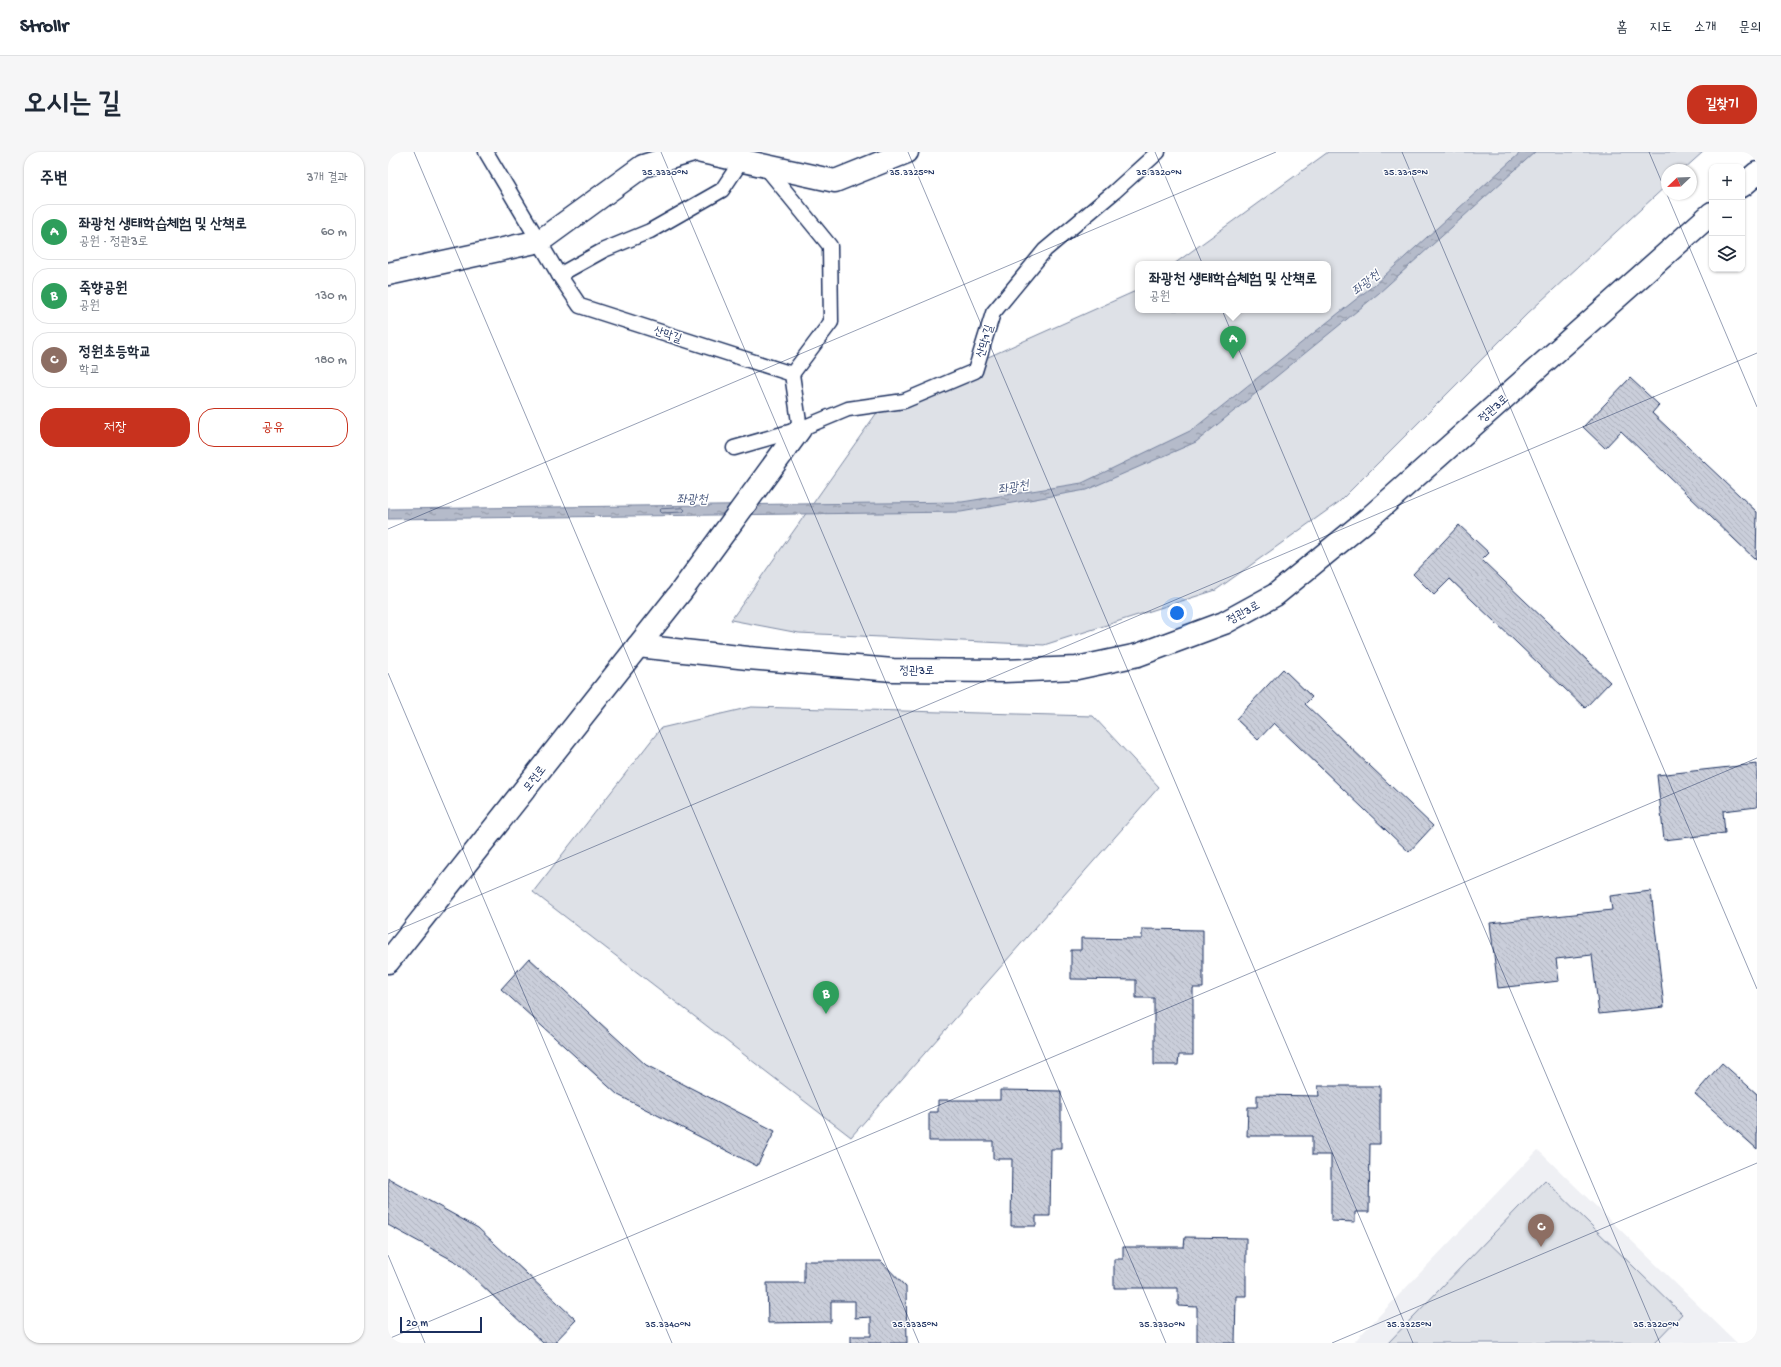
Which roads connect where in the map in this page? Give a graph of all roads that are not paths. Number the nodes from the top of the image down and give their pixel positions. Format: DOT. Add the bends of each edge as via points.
graph roads {
  1 [pos="486,152"];
  2 [pos="702,152"];
  3 [pos="907,152"];
  4 [pos="1158,152"];
  5 [pos="682,153"];
  6 [pos="742,160"];
  7 [pos="764,165"];
  8 [pos="1757,173"];
  9 [pos="1745,183"];
  10 [pos="1709,216"];
  11 [pos="540,241"];
  12 [pos="388,274"];
  13 [pos="559,275"];
  14 [pos="792,374"];
  15 [pos="800,429"];
  16 [pos="734,448"];
  17 [pos="638,646"];
  18 [pos="388,962"];
  1 -- 11 [label="lane, 산막길"];
  2 -- 6 [label="street"];
  3 -- 7 [label="street" via="834,181"];
  4 -- 15 [label="lane, 산막1길" via="1045,250 993,313 976,371 904,401 848,409"];
  5 -- 11 [label="street" via="643,166"];
  6 -- 7 [label="street"];
  6 -- 13 [label="lane" via="722,190 650,230 604,250"];
  7 -- 14 [label="lane" via="830,246 831,322"];
  8 -- 9 [label="street"];
  10 -- 17 [label="street, 정관3로" via="1369,518 1275,595 1224,623 1138,655 1077,668 1004,671 894,670"];
  11 -- 12 [label="street"];
  11 -- 13 [label="lane, 산막길"];
  13 -- 14 [label="lane, 산막길" via="580,306"];
  14 -- 15 [label="lane"];
  15 -- 16 [label="lane, 산막1길"];
  15 -- 17 [label="street, 모전로"];
  17 -- 18 [label="street, 모전로"];
}
